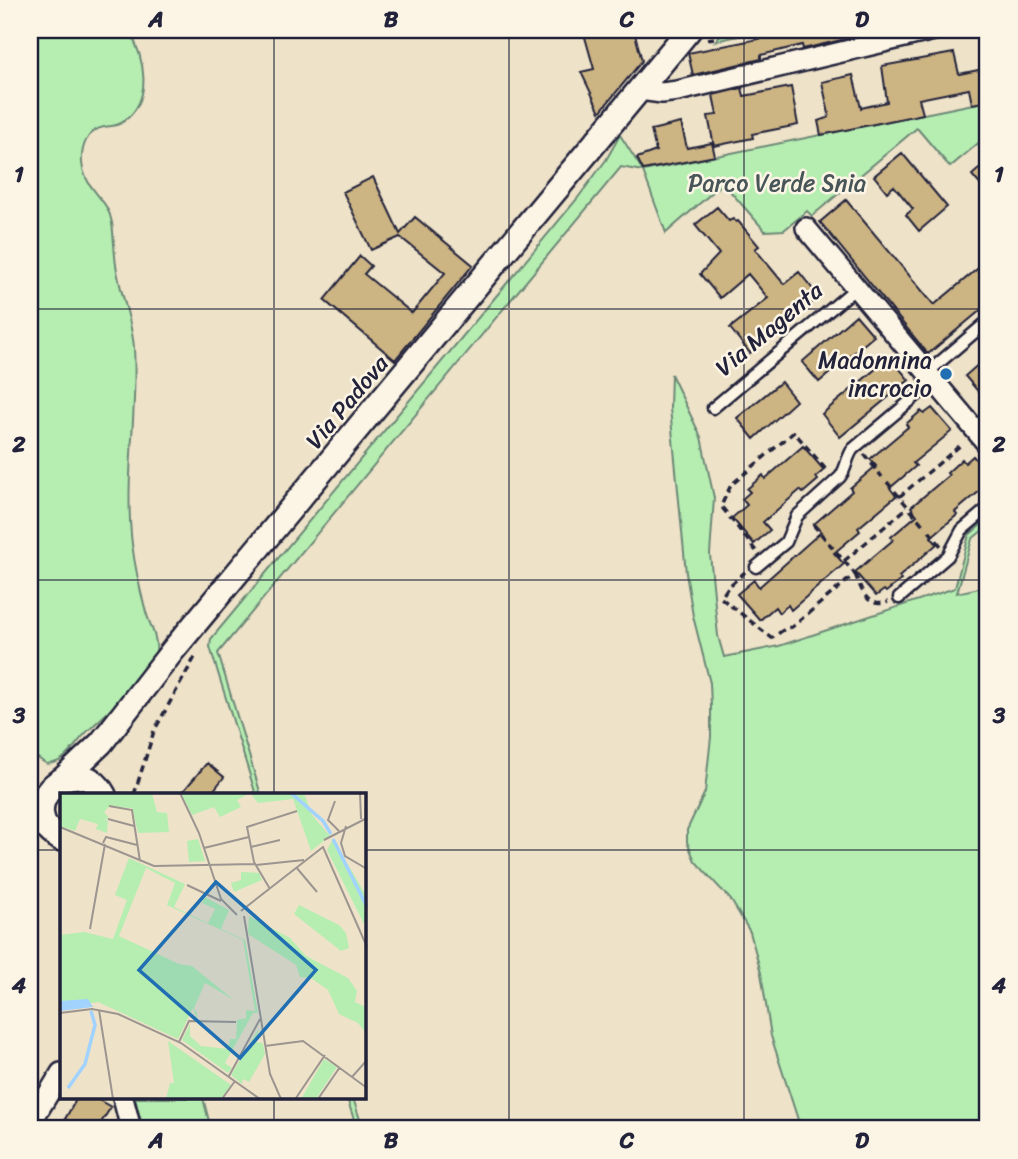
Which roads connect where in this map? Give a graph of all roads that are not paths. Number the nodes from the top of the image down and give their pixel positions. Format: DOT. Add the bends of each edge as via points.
graph roads {
  1 [pos="689,30"];
  2 [pos="934,30"];
  3 [pos="640,90"];
  4 [pos="806,228"];
  5 [pos="856,288"];
  6 [pos="988,321"];
  7 [pos="931,377"];
  8 [pos="713,408"];
  9 [pos="988,445"];
  10 [pos="988,508"];
  11 [pos="760,564"];
  12 [pos="899,598"];
  13 [pos="115,725"];
  14 [pos="57,783"];
  15 [pos="103,793"];
  16 [pos="105,793"];
  17 [pos="30,800"];
  18 [pos="51,833"];
  19 [pos="60,1075"];
  20 [pos="124,1100"];
  21 [pos="30,1124"];
  22 [pos="131,1129"];
  1 -- 3 [label="street, Via Padova"];
  2 -- 3 [label="street" via="678,91"];
  3 -- 13 [label="street, Via Padova"];
  4 -- 5 [label="street, Via Magenta"];
  5 -- 7 [label="street, Via Magenta"];
  5 -- 8 [label="lane, Via Magenta"];
  6 -- 7 [label="lane"];
  7 -- 9 [label="street, Via Magenta"];
  7 -- 11 [label="lane" via="857,446 836,481 794,520 786,542"];
  10 -- 12 [label="lane" via="962,530 950,555"];
  13 -- 14 [label="street, Via Padova" via="88,758"];
  13 -- 16 [label="street, Via Padova" via="105,760"];
  14 -- 15 [label="street" via="80,777"];
  14 -- 17 [label="street, Via Padova"];
  14 -- 18 [label="street" via="42,809"];
  19 -- 21 [label="street"];
  20 -- 22 [label="street"];
}
